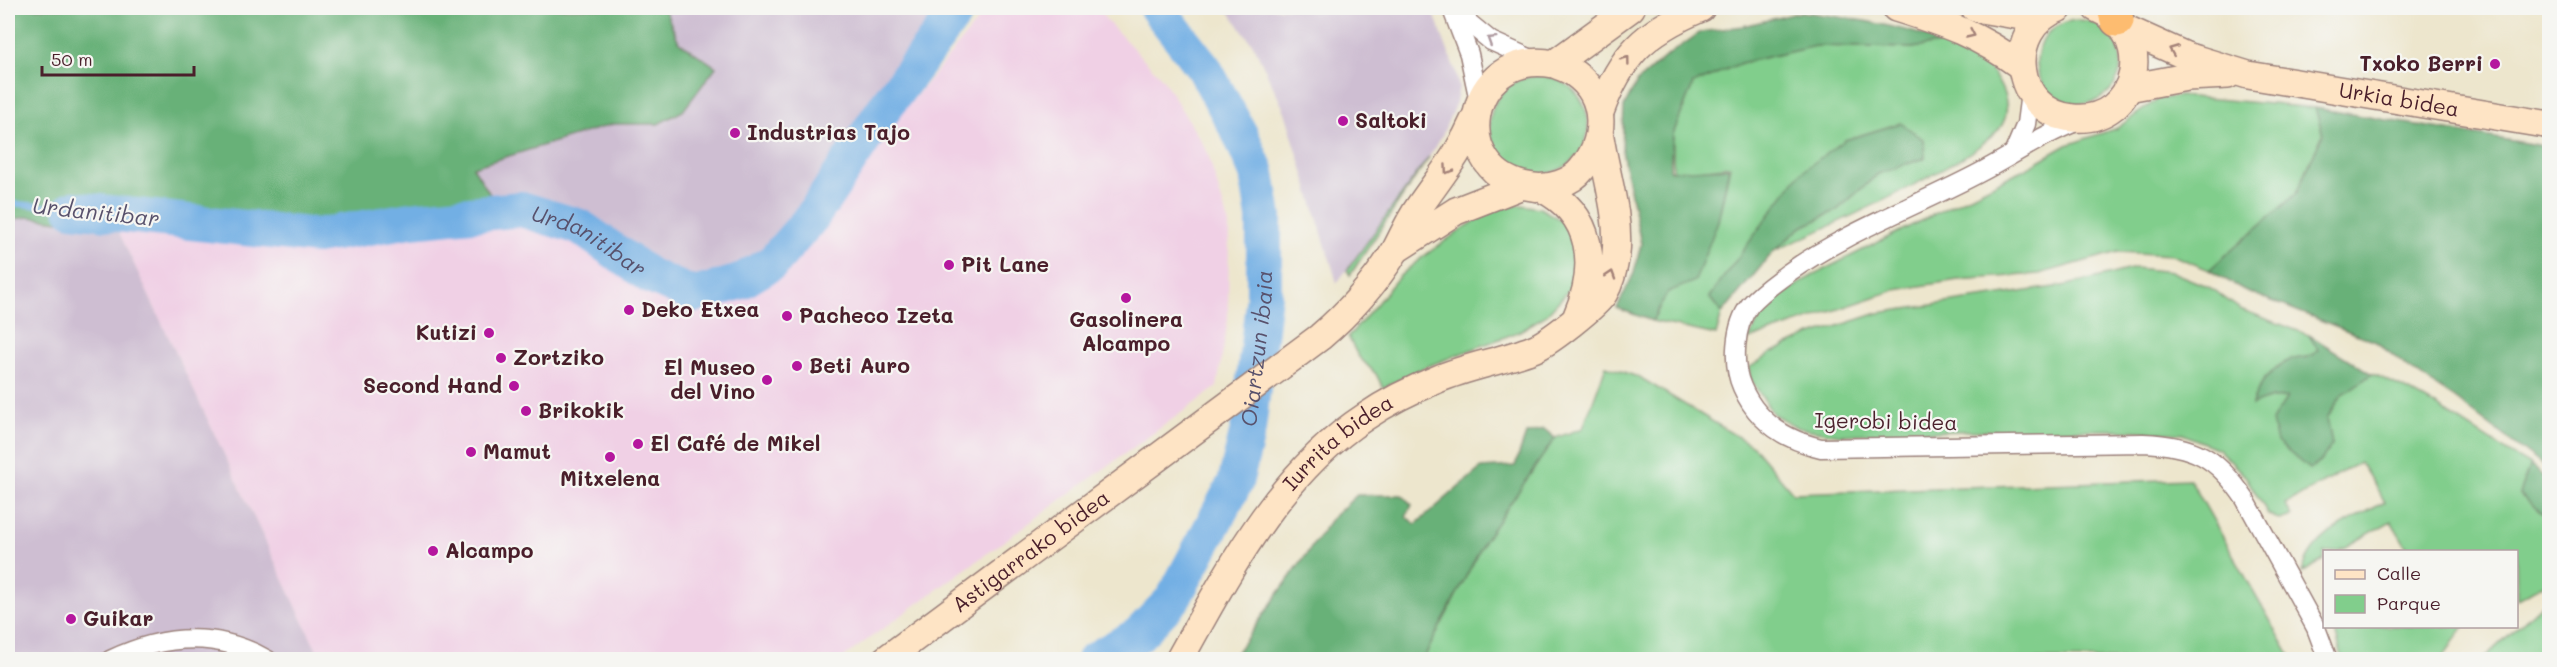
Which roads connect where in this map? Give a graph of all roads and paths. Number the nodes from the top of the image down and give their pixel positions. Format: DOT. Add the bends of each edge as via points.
graph roads {
  1 [pos="1451,8"];
  2 [pos="1631,8"];
  3 [pos="1701,8"];
  4 [pos="1896,8"];
  5 [pos="1975,8"];
  6 [pos="2049,13"];
  7 [pos="2113,16"];
  8 [pos="1545,63"];
  9 [pos="2021,66"];
  10 [pos="2248,75"];
  11 [pos="2128,88"];
  12 [pos="2030,93"];
  13 [pos="1477,110"];
  14 [pos="2087,118"];
  15 [pos="1600,125"];
  16 [pos="2550,125"];
  17 [pos="2014,152"];
  18 [pos="1530,187"];
  19 [pos="1394,251"];
  20 [pos="1575,320"];
  21 [pos="110,660"];
  22 [pos="268,660"];
  23 [pos="885,660"];
  24 [pos="1179,660"];
  25 [pos="2328,660"];
  8 -- 1 [label="street, one-way" via="1491,40"];
  1 -- 13 [label="street" via="1469,54"];
  2 -- 8 [label="main road"];
  15 -- 3 [label="main road, one-way" via="1614,78 1634,50 1660,29"];
  4 -- 9 [label="main road, one-way" via="1977,37"];
  5 -- 6 [label="main road"];
  6 -- 9 [label="main road" via="2024,40"];
  10 -- 7 [label="main road, Urkia bidea, one-way" via="2186,56"];
  7 -- 11 [label="main road" via="2134,51 2135,64"];
  8 -- 13 [label="main road" via="1518,65 1502,73 1489,85"];
  8 -- 15 [label="main road" via="1575,74 1591,91"];
  9 -- 12 [label="main road"];
  10 -- 11 [label="main road, Urkia bidea" via="2187,77"];
  10 -- 16 [label="main road, Urkia bidea"];
  11 -- 14 [label="main road" via="2111,108"];
  12 -- 14 [label="main road" via="2049,111"];
  12 -- 17 [label="street" via="2026,124"];
  13 -- 18 [label="main road" via="1476,136 1491,167 1504,178"];
  13 -- 19 [label="main road, one-way" via="1456,158 1419,207"];
  14 -- 17 [label="street, Igerobi bidea"];
  15 -- 18 [label="main road" via="1592,157 1579,173 1561,184"];
  20 -- 15 [label="main road, Iurrita bidea, one-way" via="1603,295 1616,252 1616,222"];
  17 -- 25 [label="street, Igerobi bidea" via="1819,252 1764,290 1740,325 1737,351 1737,375 1753,409 1784,435 1821,448 2144,443 2194,450 2233,480 2255,514 2316,628"];
  18 -- 19 [label="main road" via="1456,211"];
  18 -- 20 [label="main road" via="1556,195 1583,229 1590,258 1587,292"];
  19 -- 23 [label="main road, Astigarrako bidea" via="1338,321 1300,352"];
  20 -- 24 [label="main road, Iurrita bidea" via="1536,348 1438,379 1365,417 1336,440 1287,489 1257,529"];
  21 -- 22 [label="street" via="162,640 201,638 239,646"];
}
